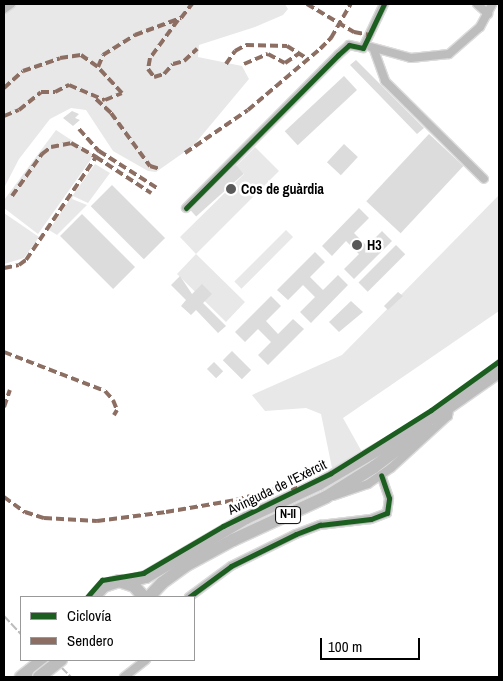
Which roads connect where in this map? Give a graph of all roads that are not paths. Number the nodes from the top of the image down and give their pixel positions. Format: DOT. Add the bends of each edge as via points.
graph roads {
  1 [pos="11,4"];
  2 [pos="384,4"];
  3 [pos="477,4"];
  4 [pos="492,4"];
  5 [pos="4,9"];
  6 [pos="488,14"];
  7 [pos="365,46"];
  8 [pos="374,50"];
  9 [pos="484,179"];
  10 [pos="186,208"];
  11 [pos="499,372"];
  12 [pos="450,406"];
  13 [pos="439,414"];
  14 [pos="381,475"];
  15 [pos="368,484"];
  16 [pos="385,493"];
  17 [pos="326,497"];
  18 [pos="127,582"];
  19 [pos="95,596"];
  20 [pos="143,596"];
  21 [pos="151,596"];
  22 [pos="190,596"];
  23 [pos="42,661"];
  24 [pos="60,661"];
  25 [pos="145,661"];
  26 [pos="22,676"];
  27 [pos="39,677"];
  28 [pos="124,677"];
  1 -- 5 [label="street"];
  2 -- 7 [label="street"];
  3 -- 6 [label="street"];
  4 -- 6 [label="street"];
  6 -- 8 [label="street" via="480,27 449,54 411,58"];
  7 -- 8 [label="street"];
  7 -- 10 [label="street" via="349,45"];
  8 -- 9 [label="street" via="385,81"];
  11 -- 12 [label="main road, Avinguda de l'Exèrcit / N-II"];
  12 -- 13 [label="main road, Avinguda de l'Exèrcit / N-II"];
  12 -- 14 [label="street" via="448,416"];
  13 -- 17 [label="main road, Avinguda de l'Exèrcit / N-II" via="425,429"];
  13 -- 18 [label="main road, Avinguda de l'Exèrcit / N-II" via="319,484 246,518 146,578"];
  14 -- 15 [label="street"];
  14 -- 16 [label="street"];
  15 -- 16 [label="street"];
  15 -- 17 [label="street"];
  16 -- 22 [label="street" via="389,498 387,513 371,519 346,519 320,525 296,534 231,566"];
  17 -- 21 [label="main road, Avinguda de l'Exèrcit / N-II" via="205,555 162,583"];
  18 -- 19 [label="main road, N-II" via="107,584"];
  18 -- 20 [label="main road"];
  23 -- 26 [label="main road"];
  24 -- 27 [label="main road, bridge"];
  25 -- 28 [label="street"];
}
